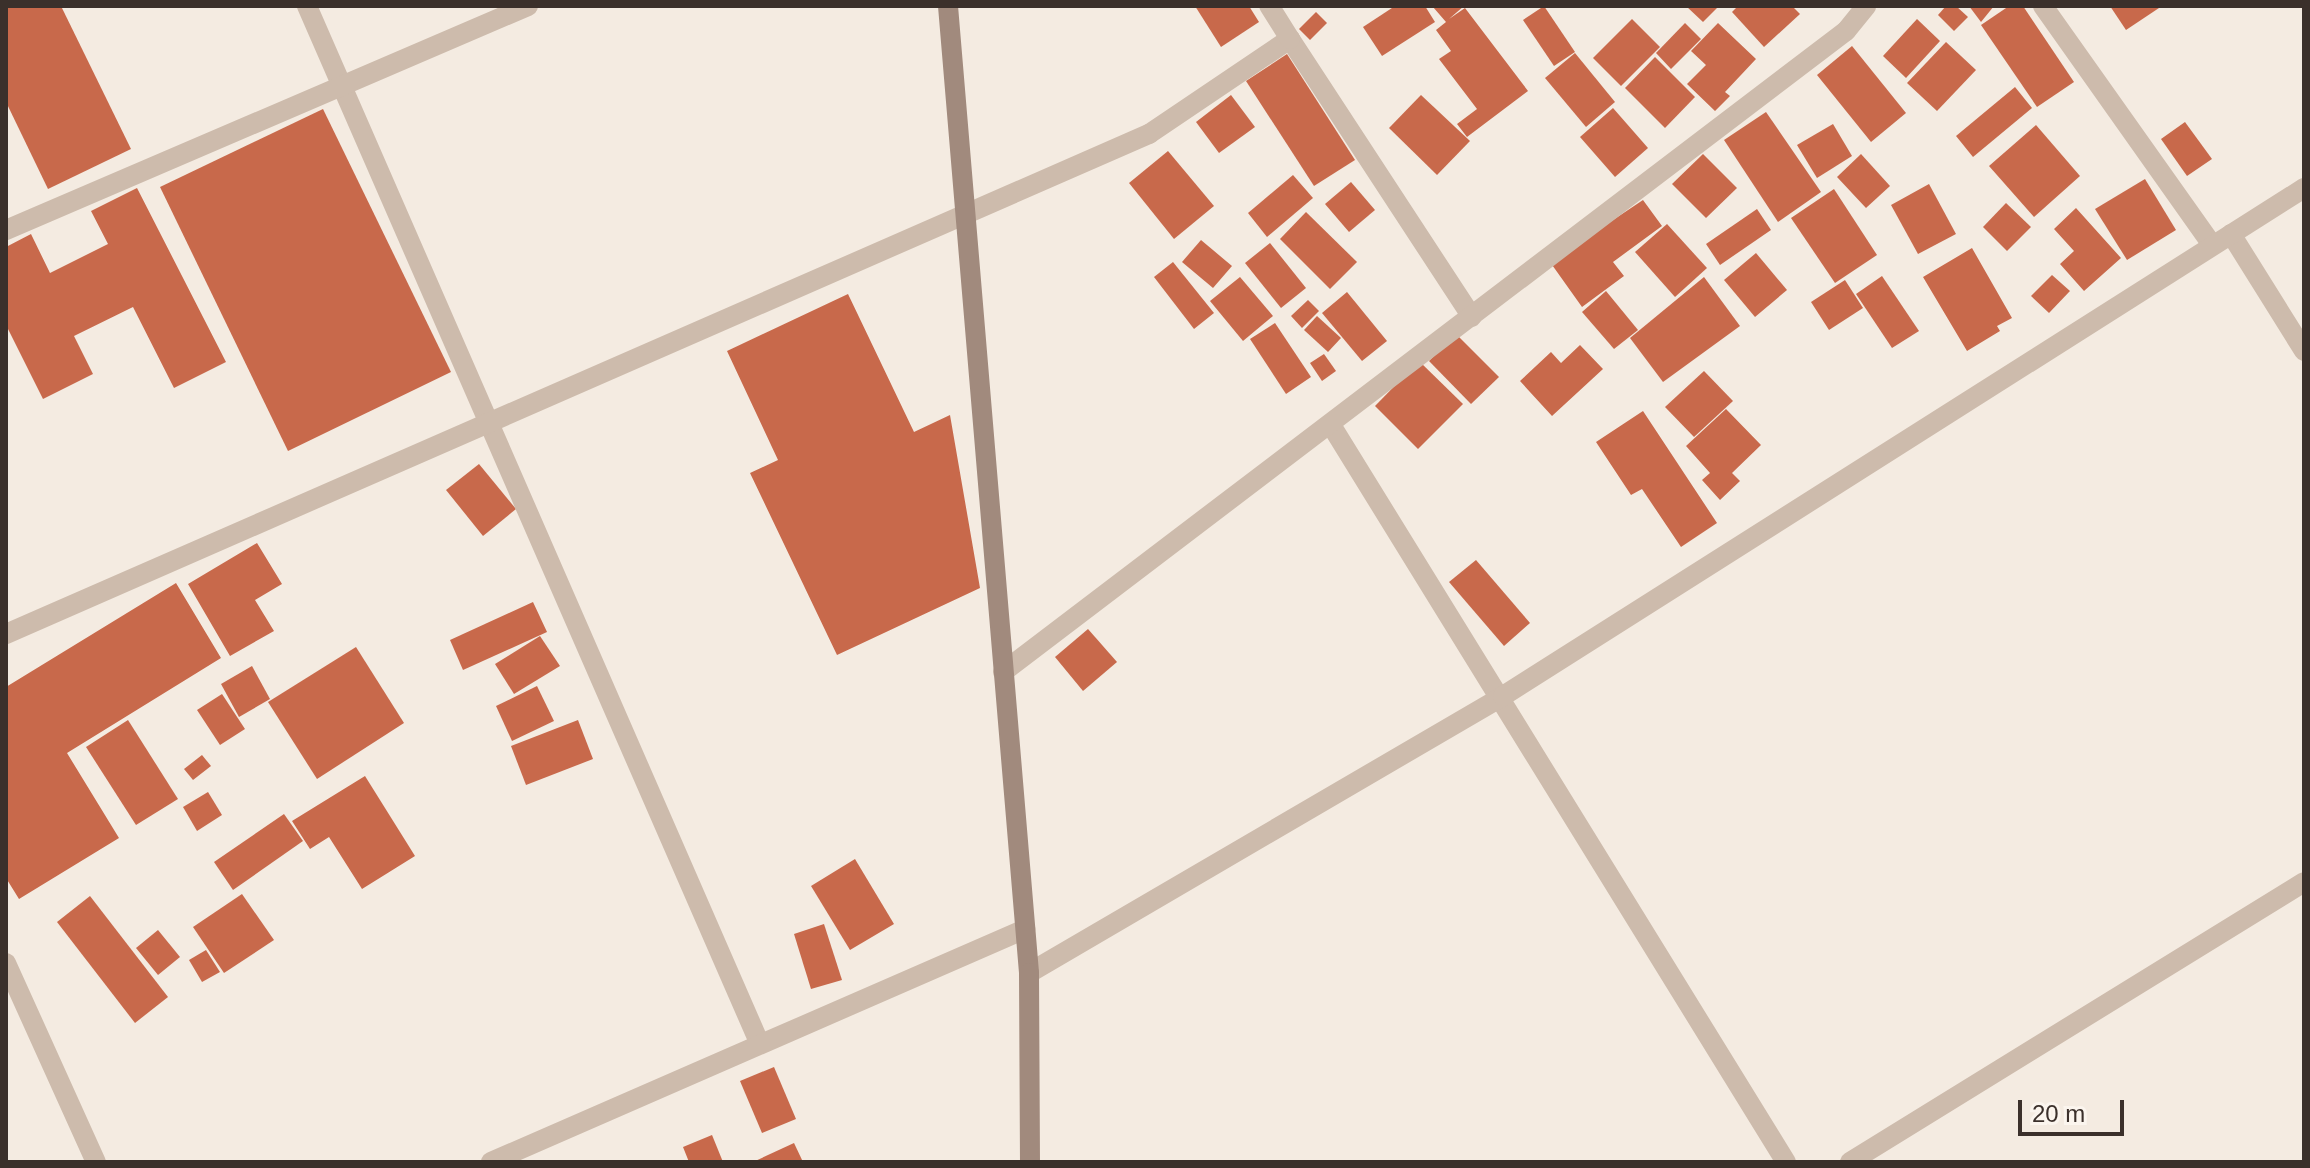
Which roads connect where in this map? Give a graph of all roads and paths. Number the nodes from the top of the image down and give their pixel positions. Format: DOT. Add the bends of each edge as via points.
graph roads {
  1 [pos="307,6"];
  2 [pos="528,6"];
  3 [pos="948,6"];
  4 [pos="1269,6"];
  5 [pos="1866,6"];
  6 [pos="2043,6"];
  7 [pos="1290,39"];
  8 [pos="342,84"];
  9 [pos="2304,188"];
  10 [pos="966,212"];
  11 [pos="6,230"];
  12 [pos="2231,234"];
  13 [pos="2212,245"];
  14 [pos="1472,317"];
  15 [pos="2304,351"];
  16 [pos="490,425"];
  17 [pos="1331,425"];
  18 [pos="6,634"];
  19 [pos="1003,672"];
  20 [pos="1503,696"];
  21 [pos="2304,882"];
  22 [pos="1025,929"];
  23 [pos="6,963"];
  24 [pos="1029,973"];
  25 [pos="759,1042"];
  26 [pos="96,1162"];
  27 [pos="491,1162"];
  28 [pos="1030,1162"];
  29 [pos="1786,1162"];
  30 [pos="1850,1162"];
  1 -- 8 [label="street"];
  2 -- 8 [label="street"];
  3 -- 10 [label="street"];
  4 -- 7 [label="street"];
  5 -- 14 [label="street" via="1846,31"];
  6 -- 13 [label="street"];
  7 -- 10 [label="street" via="1149,134"];
  7 -- 14 [label="street"];
  8 -- 11 [label="street"];
  8 -- 16 [label="street"];
  9 -- 12 [label="street"];
  10 -- 16 [label="street"];
  10 -- 19 [label="street"];
  12 -- 13 [label="street"];
  12 -- 15 [label="street"];
  13 -- 20 [label="street"];
  14 -- 17 [label="street"];
  16 -- 18 [label="street"];
  16 -- 25 [label="street"];
  17 -- 19 [label="street"];
  17 -- 20 [label="street"];
  19 -- 22 [label="street"];
  20 -- 24 [label="street"];
  20 -- 29 [label="street"];
  21 -- 30 [label="street"];
  22 -- 24 [label="street"];
  22 -- 25 [label="street"];
  23 -- 26 [label="street"];
  24 -- 28 [label="street"];
  25 -- 27 [label="street"];
}
